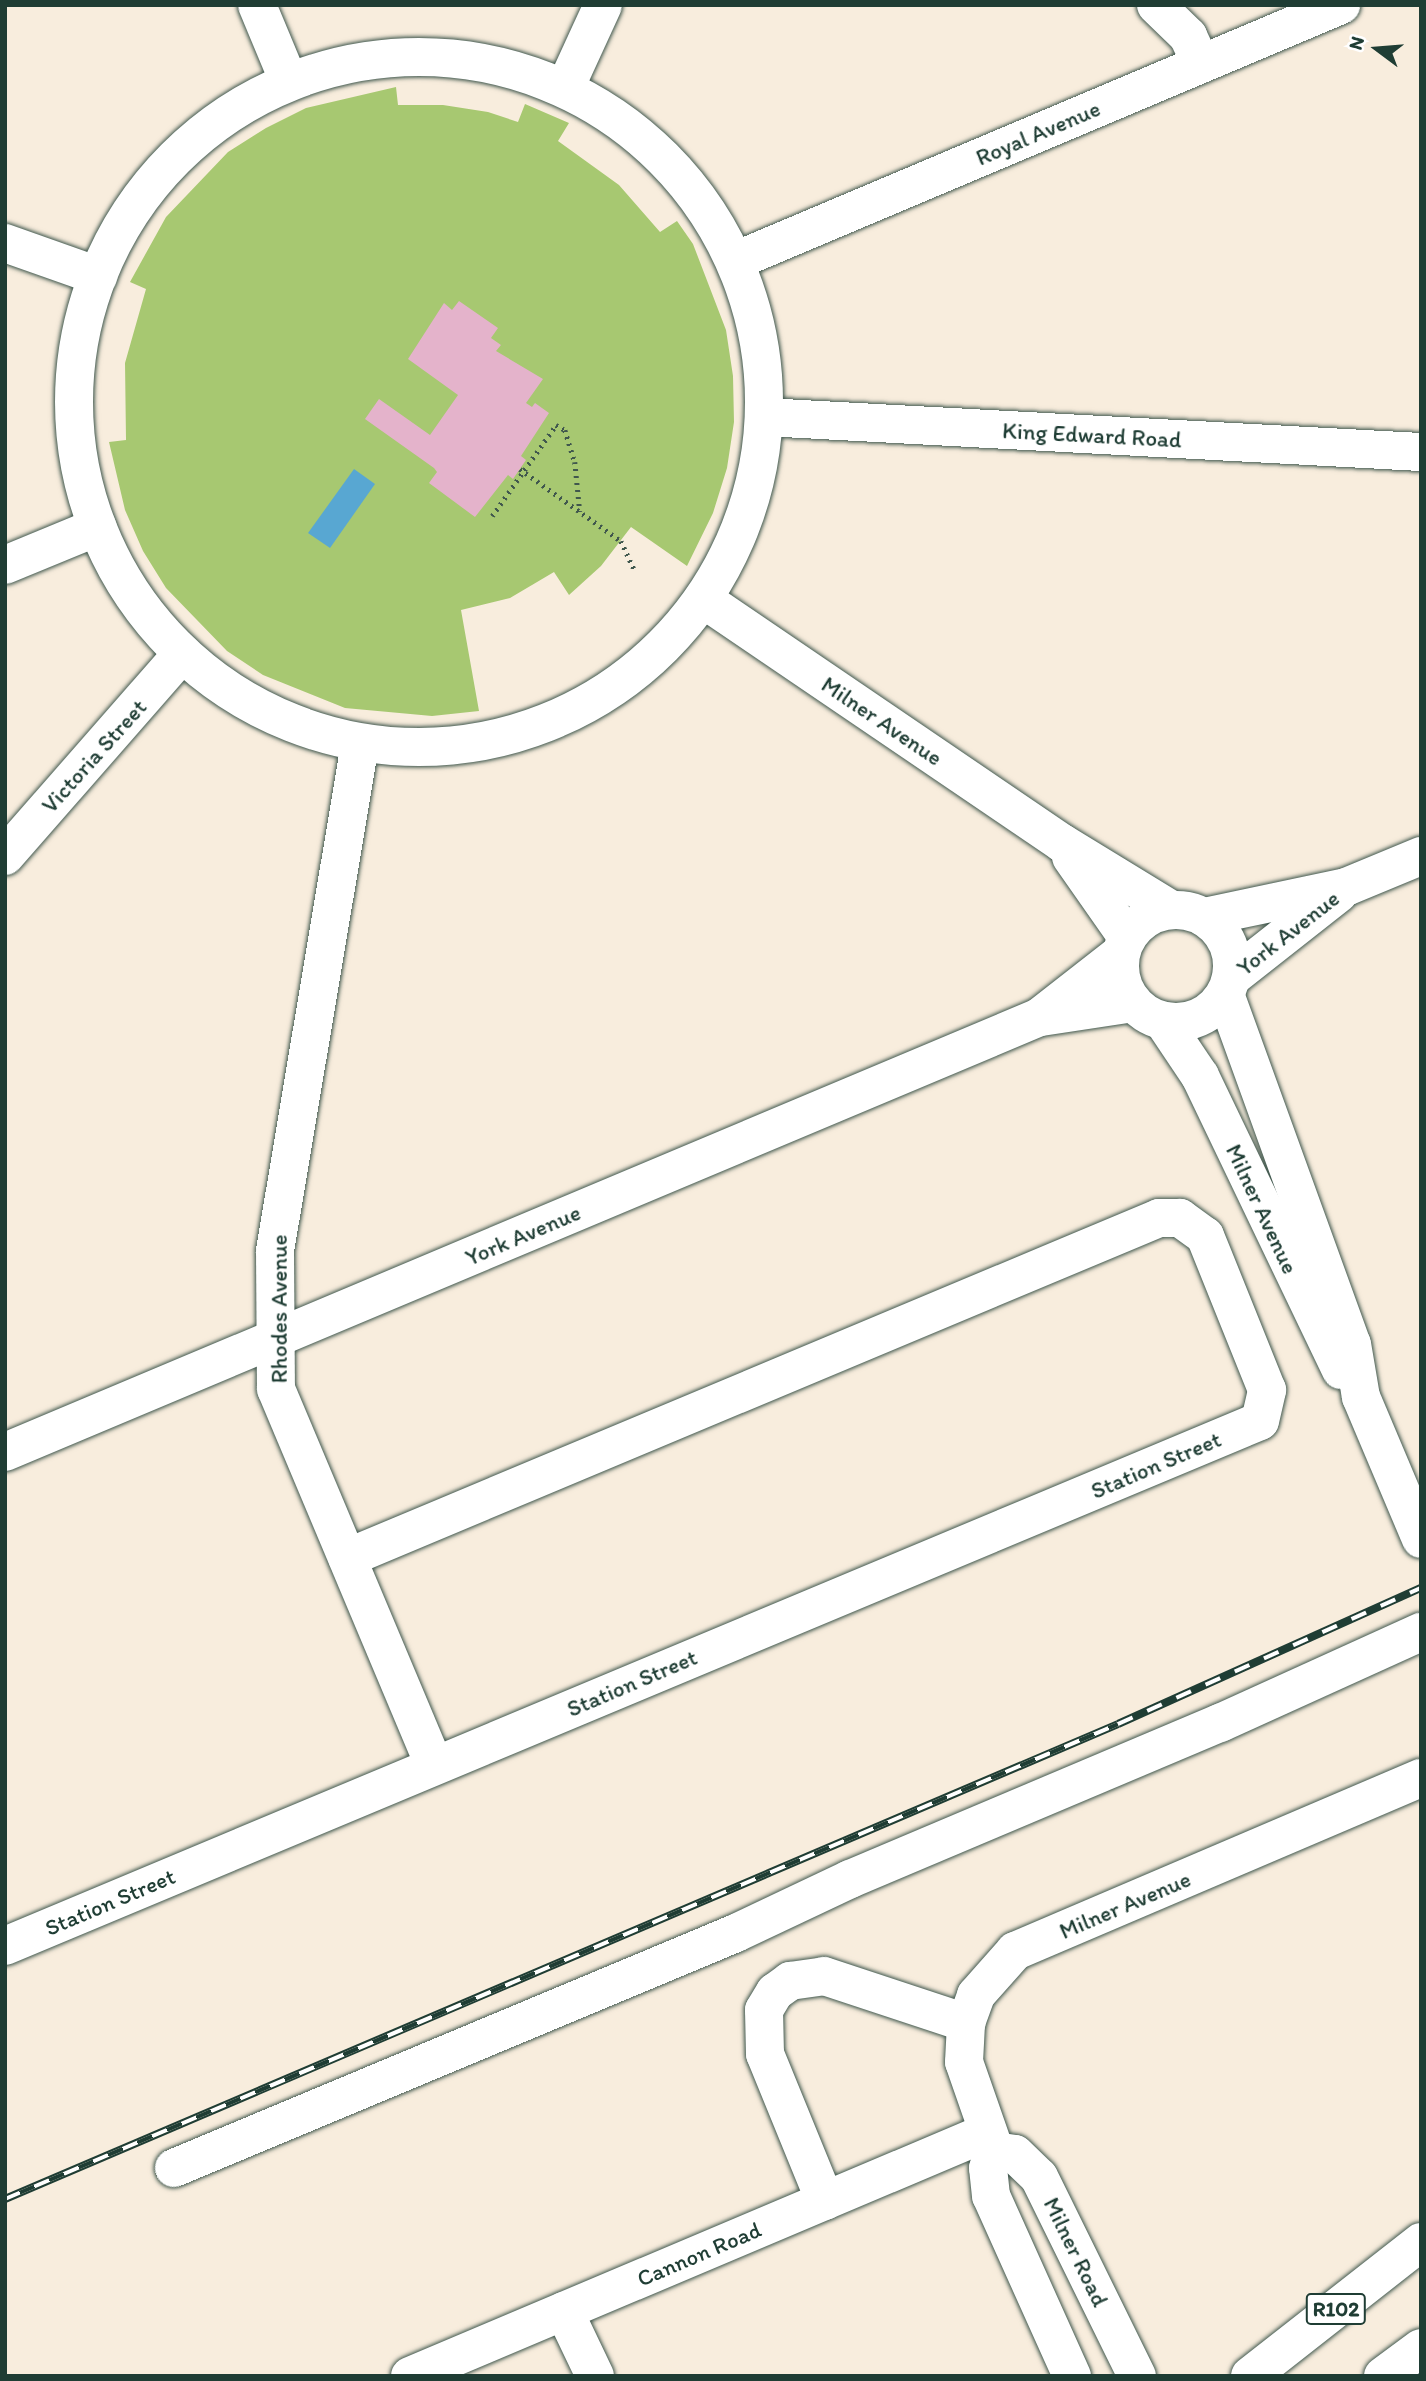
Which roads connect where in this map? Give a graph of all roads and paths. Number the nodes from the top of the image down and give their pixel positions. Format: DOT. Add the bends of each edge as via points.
graph roads {
  1 [pos="257,5"];
  2 [pos="603,5"];
  3 [pos="1156,5"];
  4 [pos="1341,5"];
  5 [pos="1201,64"];
  6 [pos="289,82"];
  7 [pos="565,88"];
  8 [pos="5,243"];
  9 [pos="735,261"];
  10 [pos="98,276"];
  11 [pos="764,417"];
  12 [pos="1421,452"];
  13 [pos="522,470"];
  14 [pos="580,512"];
  15 [pos="492,516"];
  16 [pos="97,527"];
  17 [pos="5,565"];
  18 [pos="634,569"];
  19 [pos="703,599"];
  20 [pos="182,654"];
  21 [pos="360,744"];
  22 [pos="1062,844"];
  23 [pos="5,856"];
  24 [pos="1421,856"];
  25 [pos="1346,887"];
  26 [pos="1187,913"];
  27 [pos="1124,945"];
  28 [pos="1228,986"];
  29 [pos="1148,1012"];
  30 [pos="1040,1017"];
  31 [pos="275,1339"];
  32 [pos="1361,1397"];
  33 [pos="5,1452"];
  34 [pos="1421,1539"];
  35 [pos="347,1558"];
  36 [pos="1421,1632"];
  37 [pos="434,1765"];
  38 [pos="1421,1778"];
  39 [pos="5,1946"];
  40 [pos="966,2023"];
  41 [pos="991,2142"];
  42 [pos="174,2168"];
  43 [pos="825,2201"];
  44 [pos="1421,2242"];
  45 [pos="564,2312"];
  46 [pos="1421,2348"];
  47 [pos="410,2376"];
  48 [pos="595,2376"];
  49 [pos="1072,2376"];
  50 [pos="1137,2376"];
  51 [pos="1250,2376"];
  52 [pos="1383,2376"];
  1 -- 6 [label="street"];
  2 -- 7 [label="street"];
  3 -- 5 [label="street" via="1188,36"];
  4 -- 5 [label="street, Royal Avenue"];
  5 -- 9 [label="street, Royal Avenue"];
  6 -- 7 [label="street" via="346,64 414,57 456,58 510,68"];
  6 -- 10 [label="street" via="211,127 176,158 144,194"];
  7 -- 9 [label="street" via="617,118 665,158 704,206"];
  8 -- 10 [label="street"];
  9 -- 11 [label="street" via="763,363"];
  10 -- 16 [label="street" via="75,375 82,477"];
  11 -- 12 [label="street, King Edward Road"];
  11 -- 19 [label="street" via="755,480 735,542"];
  13 -- 14 [label="path"];
  13 -- 14 [label="path" via="556,425 565,430 575,462"];
  13 -- 15 [label="path"];
  14 -- 18 [label="path" via="621,541"];
  16 -- 17 [label="street"];
  16 -- 20 [label="street" via="119,574"];
  19 -- 21 [label="street" via="668,642 626,679 548,723 472,745 416,749"];
  19 -- 22 [label="street, Milner Avenue"];
  20 -- 21 [label="street" via="221,687 265,713"];
  20 -- 23 [label="street, Victoria Street"];
  21 -- 31 [label="street, Rhodes Avenue" via="275,1251"];
  22 -- 26 [label="street, Milner Avenue"];
  22 -- 27 [label="street, Milner Avenue"];
  24 -- 25 [label="street, York Avenue"];
  25 -- 26 [label="street, York Avenue"];
  25 -- 28 [label="street, York Avenue"];
  26 -- 27 [label="street" via="1146,918"];
  26 -- 28 [label="street" via="1227,943"];
  27 -- 29 [label="street" via="1124,988"];
  27 -- 30 [label="street, York Avenue"];
  28 -- 29 [label="street" via="1198,1017"];
  28 -- 32 [label="street, Milner Avenue" via="1352,1344"];
  29 -- 30 [label="street, York Avenue"];
  29 -- 32 [label="street, Milner Avenue" via="1200,1076 1333,1360"];
  30 -- 31 [label="street, York Avenue"];
  31 -- 33 [label="street, York Avenue"];
  31 -- 35 [label="street, Rhodes Avenue" via="276,1389"];
  32 -- 34 [label="street, Milner Avenue"];
  35 -- 37 [label="street, Rhodes Avenue"];
  35 -- 37 [label="street, Station Street" via="1159,1218 1180,1218 1205,1236 1264,1377 1267,1402 1260,1421"];
  36 -- 42 [label="street" via="1220,1723 850,1878 736,1933"];
  37 -- 39 [label="street, Station Street"];
  38 -- 40 [label="street, Milner Avenue" via="1014,1951 986,1979"];
  40 -- 41 [label="street, Milner Avenue" via="964,2062"];
  40 -- 43 [label="street" via="824,1976 790,1981 775,1992 764,2010 765,2054"];
  41 -- 43 [label="street, Cannon Road"];
  41 -- 49 [label="street" via="991,2196"];
  41 -- 50 [label="street, Milner Road" via="1015,2154 1039,2177"];
  43 -- 45 [label="street, Cannon Road"];
  44 -- 51 [label="street, R102"];
  45 -- 47 [label="street, Cannon Road"];
  45 -- 48 [label="street"];
  46 -- 52 [label="street"];
}
